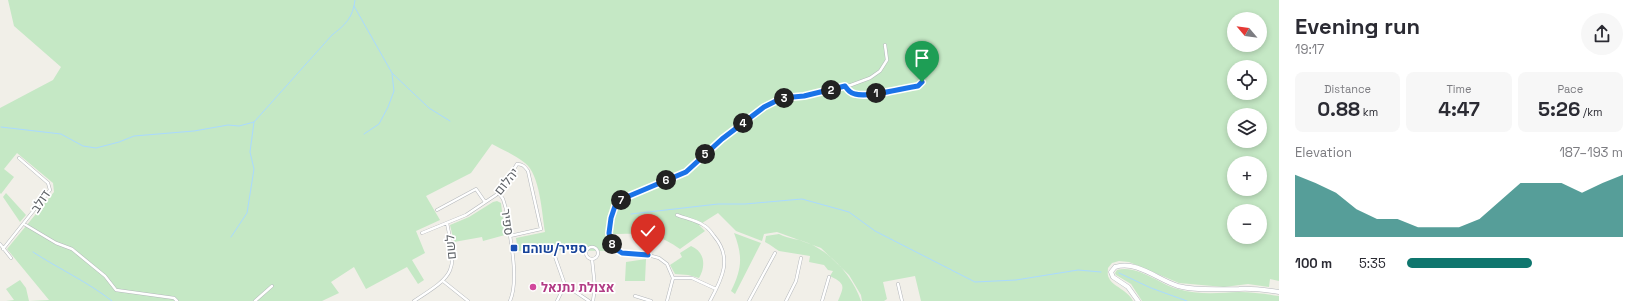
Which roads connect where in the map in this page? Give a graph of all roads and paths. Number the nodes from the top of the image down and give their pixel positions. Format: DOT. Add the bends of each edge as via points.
graph roads {
  1 [pos="885,45"];
  2 [pos="925,65"];
  3 [pos="845,86"];
  4 [pos="19,158"];
  5 [pos="498,192"];
  6 [pos="485,202"];
  7 [pos="437,210"];
  8 [pos="678,215"];
  9 [pos="447,223"];
  10 [pos="24,224"];
  11 [pos="422,233"];
  12 [pos="510,236"];
  13 [pos="0,244"];
  14 [pos="3,249"];
  15 [pos="553,251"];
  16 [pos="775,253"];
  17 [pos="11,258"];
  18 [pos="801,258"];
  19 [pos="592,259"];
  20 [pos="829,277"];
  21 [pos="673,278"];
  22 [pos="443,281"];
  23 [pos="898,284"];
  24 [pos="565,285"];
  25 [pos="272,286"];
  26 [pos="716,289"];
  27 [pos="1279,292"];
  28 [pos="635,296"];
  29 [pos="177,301"];
  30 [pos="255,301"];
  31 [pos="414,301"];
  32 [pos="468,301"];
  33 [pos="510,301"];
  34 [pos="558,301"];
  35 [pos="589,301"];
  36 [pos="593,301"];
  37 [pos="651,301"];
  38 [pos="668,301"];
  39 [pos="710,301"];
  40 [pos="749,301"];
  41 [pos="786,301"];
  42 [pos="822,301"];
  43 [pos="902,301"];
  44 [pos="1138,301"];
  1 -- 3 [label="street" via="887,60 880,70 870,78"];
  2 -- 3 [label="street" via="926,76 918,86 854,94"];
  3 -- 21 [label="street" via="804,96 782,98 764,107 722,139 686,172 622,199 612,212 609,233 611,244 622,253 659,258 669,267"];
  4 -- 10 [label="street, דולב" via="50,186 48,194"];
  5 -- 6 [label="street, יהלום"];
  5 -- 12 [label="street, ספיר" via="505,203"];
  5 -- 12 [label="street, יהלום" via="517,164 524,166 531,181 541,229"];
  6 -- 7 [label="street" via="476,189"];
  6 -- 9 [label="street, יהלום" via="466,215"];
  8 -- 26 [label="street" via="702,224 719,242 725,265"];
  9 -- 11 [label="street, יהלום"];
  9 -- 22 [label="street, לשם" via="453,262"];
  10 -- 14 [label="street, דולב"];
  10 -- 29 [label="street" via="56,243 72,249 105,276 116,290 174,298"];
  12 -- 33 [label="street, ספיר" via="515,282"];
  13 -- 14 [label="street"];
  14 -- 17 [label="street"];
  15 -- 24 [label="street"];
  16 -- 40 [label="street"];
  18 -- 41 [label="street" via="796,281"];
  19 -- 19 [label="street" via="598,253 591,247 586,252"];
  19 -- 36 [label="street" via="595,287"];
  20 -- 42 [label="street"];
  21 -- 26 [label="street" via="692,278"];
  21 -- 38 [label="street"];
  22 -- 31 [label="street, לשם"];
  22 -- 32 [label="street"];
  23 -- 43 [label="street"];
  24 -- 34 [label="street"];
  24 -- 35 [label="street"];
  25 -- 30 [label="street"];
  26 -- 39 [label="street"];
  27 -- 44 [label="main road" via="1186,287 1138,268 1115,267 1111,272 1113,277 1128,287"];
  28 -- 37 [label="street"];
}
